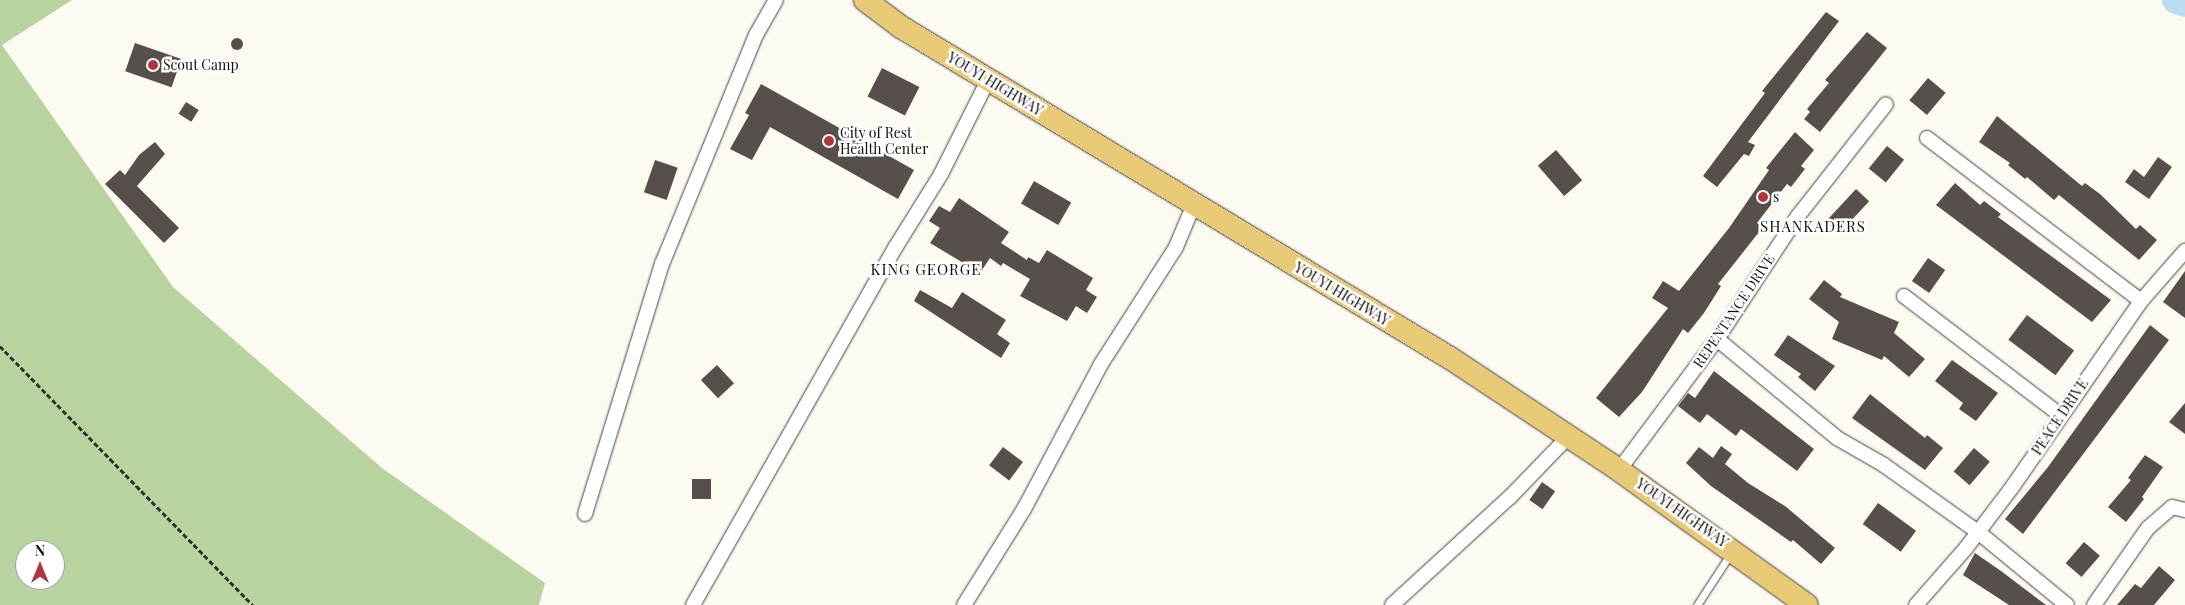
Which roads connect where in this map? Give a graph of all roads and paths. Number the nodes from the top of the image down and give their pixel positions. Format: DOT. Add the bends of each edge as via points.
graph roads {
  1 [pos="776,0"];
  2 [pos="865,0"];
  3 [pos="988,80"];
  4 [pos="1886,104"];
  5 [pos="1927,138"];
  6 [pos="1194,204"];
  7 [pos="2185,251"];
  8 [pos="1904,296"];
  9 [pos="2141,301"];
  10 [pos="1717,339"];
  11 [pos="0,346"];
  12 [pos="2060,415"];
  13 [pos="1568,437"];
  14 [pos="1619,470"];
  15 [pos="2185,510"];
  16 [pos="585,514"];
  17 [pos="1978,532"];
  18 [pos="1734,549"];
  19 [pos="253,605"];
  20 [pos="693,605"];
  21 [pos="964,605"];
  22 [pos="1392,605"];
  23 [pos="1698,605"];
  24 [pos="1807,605"];
  25 [pos="1916,605"];
  26 [pos="2067,605"];
  27 [pos="2094,605"];
  1 -- 16 [label="street" via="756,35 662,264"];
  2 -- 3 [label="main road, YOUYI HIGHWAY" via="901,27"];
  3 -- 6 [label="main road, YOUYI HIGHWAY"];
  3 -- 20 [label="street" via="941,174 895,248"];
  4 -- 10 [label="street, REPENTANCE DRIVE" via="1798,216"];
  5 -- 9 [label="street"];
  6 -- 13 [label="main road, YOUYI HIGHWAY" via="1450,358"];
  6 -- 21 [label="street" via="1176,247 1101,364 1024,509"];
  7 -- 9 [label="street, PEACE DRIVE" via="2168,275"];
  8 -- 12 [label="street"];
  9 -- 12 [label="street, PEACE DRIVE"];
  10 -- 14 [label="street, REPENTANCE DRIVE"];
  10 -- 17 [label="street" via="1837,438 1884,465"];
  11 -- 19 [label="path"];
  12 -- 17 [label="street, PEACE DRIVE"];
  13 -- 14 [label="main road, YOUYI HIGHWAY"];
  13 -- 22 [label="street" via="1510,497"];
  14 -- 18 [label="main road, YOUYI HIGHWAY"];
  15 -- 27 [label="street" via="2172,507 2148,528"];
  17 -- 25 [label="street, PEACE DRIVE"];
  17 -- 26 [label="street"];
  18 -- 23 [label="lane"];
  18 -- 24 [label="main road, YOUYI HIGHWAY"];
}
